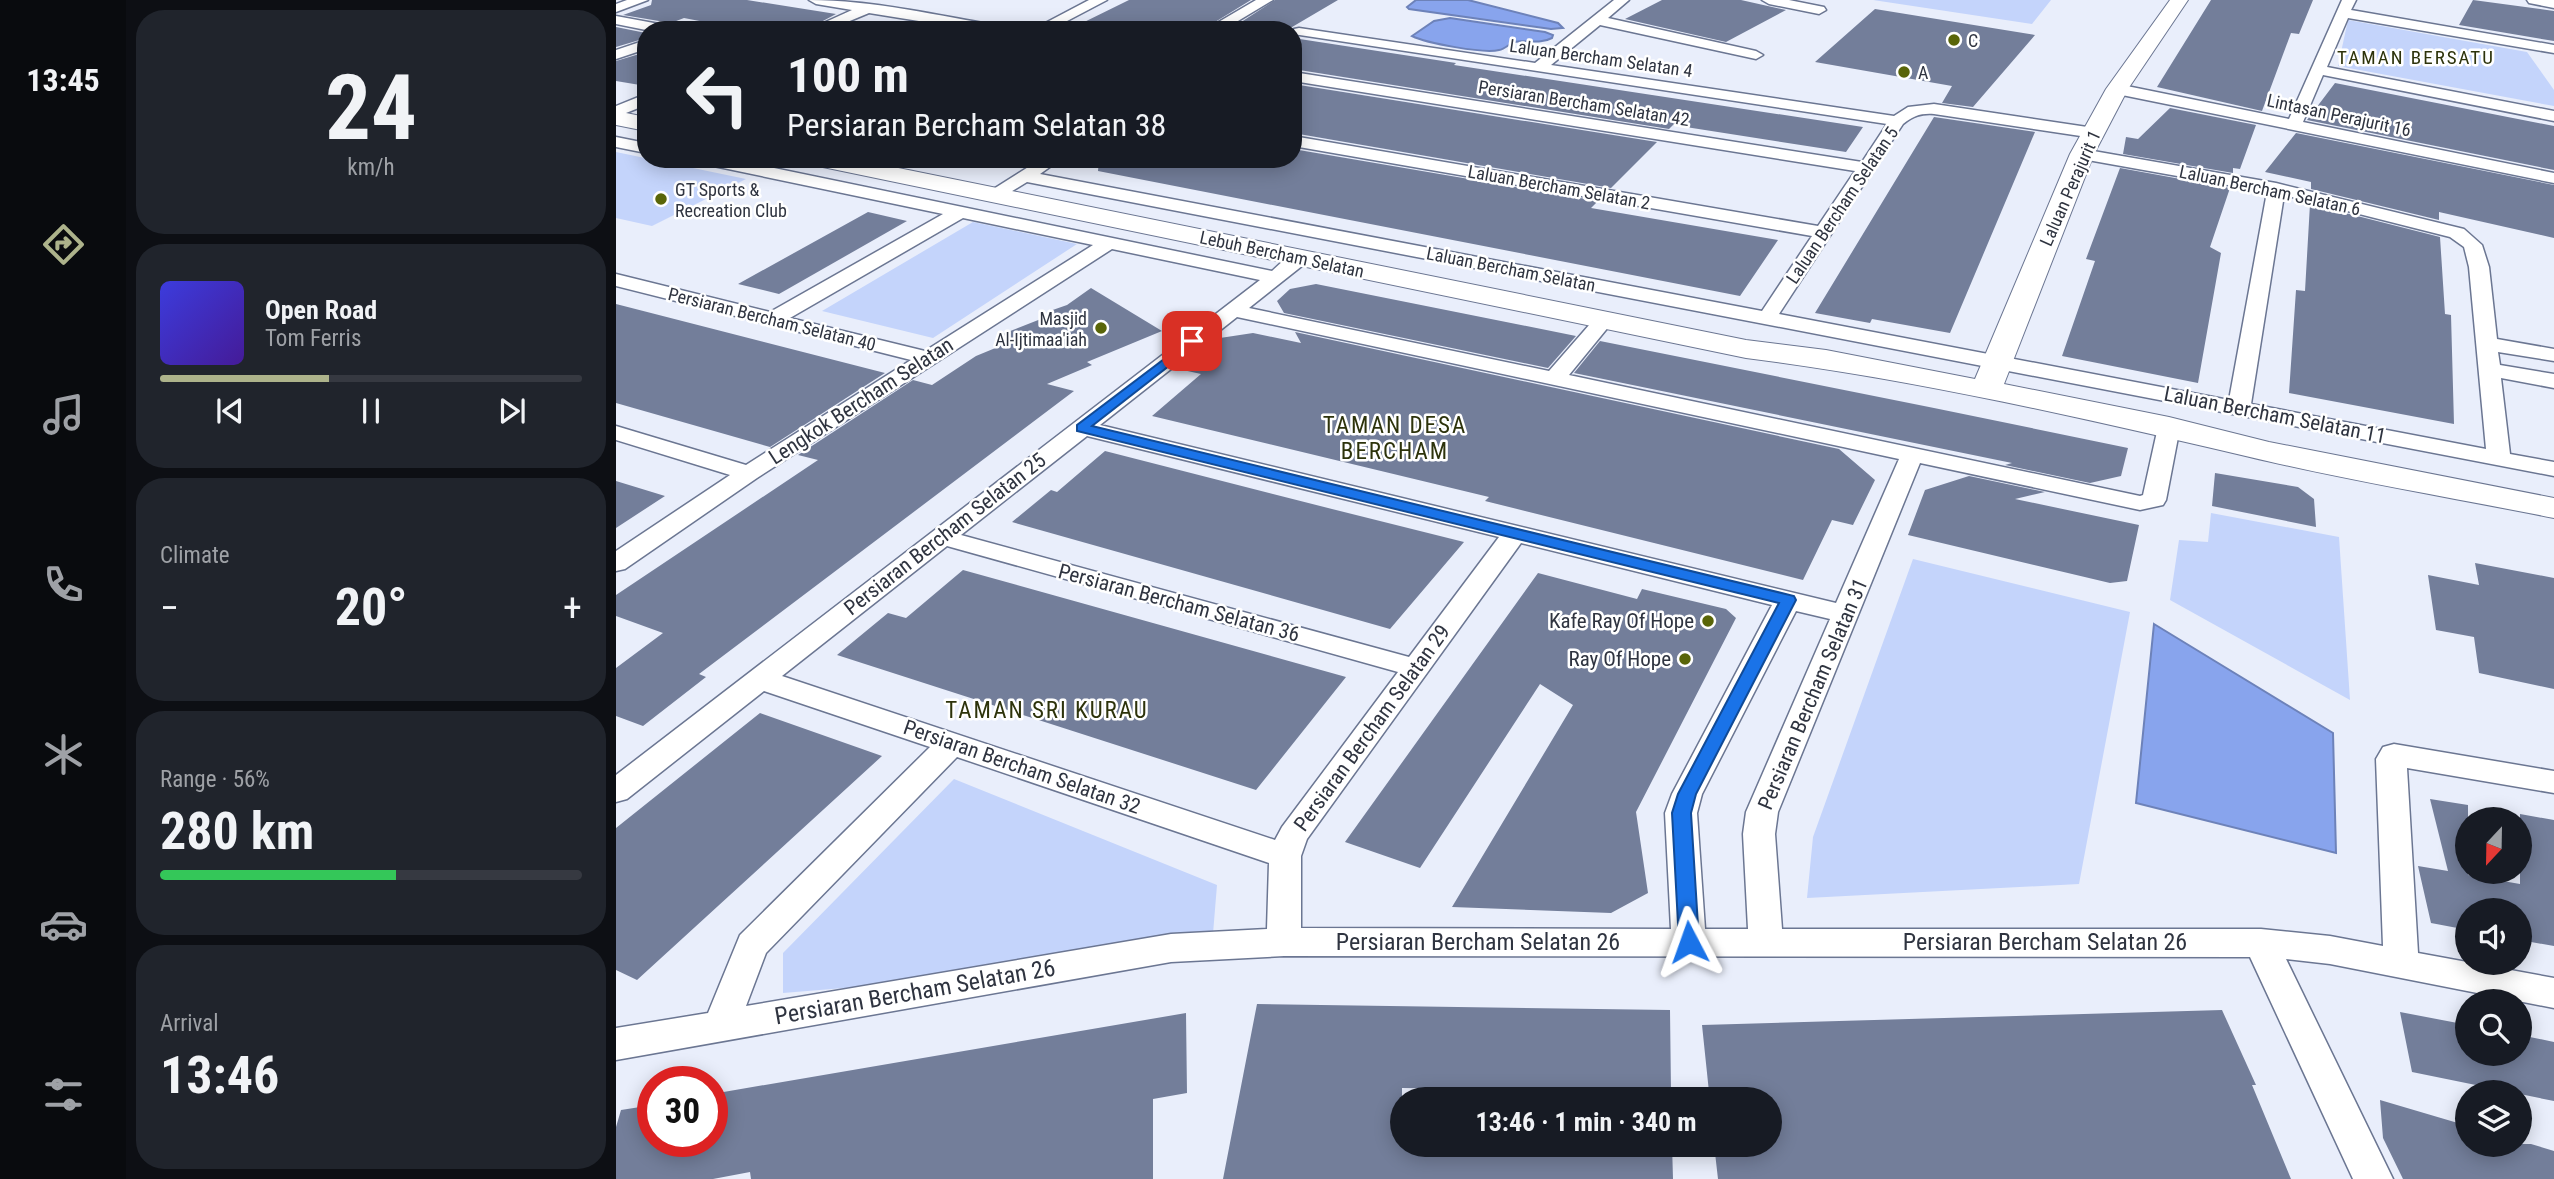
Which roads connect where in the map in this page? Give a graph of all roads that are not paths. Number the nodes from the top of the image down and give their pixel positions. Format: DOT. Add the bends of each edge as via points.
graph roads {
  1 [pos="641,0"];
  2 [pos="816,0"];
  3 [pos="1100,0"];
  4 [pos="1266,0"];
  5 [pos="1769,0"];
  6 [pos="2179,0"];
  7 [pos="2534,0"];
  8 [pos="1613,2"];
  9 [pos="2554,4"];
  10 [pos="2346,7"];
  11 [pos="616,8"];
  12 [pos="868,8"];
  13 [pos="1819,10"];
  14 [pos="616,20"];
  15 [pos="1597,20"];
  16 [pos="837,21"];
  17 [pos="947,21"];
  18 [pos="1057,21"];
  19 [pos="1228,21"];
  20 [pos="637,24"];
  21 [pos="1302,32"];
  22 [pos="637,47"];
  23 [pos="2547,48"];
  24 [pos="616,55"];
  25 [pos="1756,55"];
  26 [pos="2554,67"];
  27 [pos="1538,68"];
  28 [pos="2319,70"];
  29 [pos="1302,77"];
  30 [pos="2117,89"];
  31 [pos="616,95"];
  32 [pos="637,99"];
  33 [pos="637,103"];
  34 [pos="616,112"];
  35 [pos="2554,116"];
  36 [pos="616,118"];
  37 [pos="1897,121"];
  38 [pos="637,122"];
  39 [pos="2294,125"];
  40 [pos="616,142"];
  41 [pos="1302,143"];
  42 [pos="2088,143"];
  43 [pos="637,146"];
  44 [pos="746,168"];
  45 [pos="862,168"];
  46 [pos="1038,168"];
  47 [pos="1868,168"];
  48 [pos="1025,176"];
  49 [pos="2554,178"];
  50 [pos="2276,188"];
  51 [pos="993,195"];
  52 [pos="960,212"];
  53 [pos="1825,233"];
  54 [pos="2457,233"];
  55 [pos="1109,243"];
  56 [pos="1300,258"];
  57 [pos="1275,277"];
  58 [pos="616,280"];
  59 [pos="1233,310"];
  60 [pos="1767,318"];
  61 [pos="773,319"];
  62 [pos="1604,320"];
  63 [pos="2487,344"];
  64 [pos="1746,349"];
  65 [pos="2554,355"];
  66 [pos="928,358"];
  67 [pos="2491,370"];
  68 [pos="1814,373"];
  69 [pos="1991,376"];
  70 [pos="1555,379"];
  71 [pos="2554,381"];
  72 [pos="2239,408"];
  73 [pos="1082,428"];
  74 [pos="2100,431"];
  75 [pos="616,433"];
  76 [pos="2168,435"];
  77 [pos="1913,455"];
  78 [pos="2499,458"];
  79 [pos="2554,469"];
  80 [pos="749,472"];
  81 [pos="2554,508"];
  82 [pos="1515,533"];
  83 [pos="941,537"];
  84 [pos="616,563"];
  85 [pos="1788,600"];
  86 [pos="1845,614"];
  87 [pos="1416,668"];
  88 [pos="760,679"];
  89 [pos="952,744"];
  90 [pos="2554,782"];
  91 [pos="616,791"];
  92 [pos="1285,856"];
  93 [pos="1284,942"];
  94 [pos="1689,942"];
  95 [pos="1766,942"];
  96 [pos="2261,943"];
  97 [pos="2401,963"];
  98 [pos="2554,993"];
  99 [pos="721,1026"];
  100 [pos="616,1044"];
  101 [pos="2373,1179"];
  1 -- 11 [label="street"];
  2 -- 12 [label="street"];
  3 -- 18 [label="street"];
  4 -- 19 [label="street"];
  5 -- 13 [label="street"];
  6 -- 30 [label="street, Laluan Perajurit 1"];
  7 -- 9 [label="street"];
  8 -- 15 [label="street"];
  10 -- 23 [label="street"];
  10 -- 28 [label="street"];
  12 -- 16 [label="street"];
  12 -- 17 [label="street"];
  14 -- 20 [label="street"];
  15 -- 25 [label="street"];
  15 -- 27 [label="street"];
  21 -- 27 [label="street, Laluan Bercham Selatan 4"];
  22 -- 24 [label="street"];
  23 -- 26 [label="street"];
  27 -- 37 [label="street, Laluan Bercham Selatan 4"];
  28 -- 35 [label="street"];
  28 -- 39 [label="street"];
  29 -- 47 [label="street, Persiaran Bercham Selatan 42"];
  30 -- 39 [label="street, Lintasan Perajurit 16"];
  30 -- 42 [label="street, Laluan Perajurit 1"];
  31 -- 32 [label="street"];
  33 -- 34 [label="street"];
  36 -- 38 [label="street"];
  37 -- 42 [label="street, Laluan Bercham Selatan 5" via="1919,108 1934,109"];
  37 -- 47 [label="street, Laluan Bercham Selatan 5"];
  39 -- 49 [label="street, Lintasan Perajurit 16"];
  40 -- 43 [label="street"];
  41 -- 53 [label="street, Laluan Bercham Selatan 2"];
  42 -- 50 [label="street, Laluan Bercham Selatan 6"];
  42 -- 69 [label="street, Laluan Perajurit 1"];
  44 -- 52 [label="street"];
  45 -- 51 [label="street, Lebuh Bercham Selatan"];
  46 -- 48 [label="street"];
  47 -- 53 [label="street, Laluan Bercham Selatan 5"];
  48 -- 51 [label="street"];
  48 -- 60 [label="street, Laluan Bercham Selatan"];
  50 -- 54 [label="street, Laluan Bercham Selatan 6"];
  50 -- 72 [label="street"];
  51 -- 56 [label="street, Lebuh Bercham Selatan"];
  52 -- 55 [label="street"];
  52 -- 61 [label="street"];
  53 -- 60 [label="street, Laluan Bercham Selatan 5"];
  54 -- 63 [label="street" via="2473,245 2476,256"];
  55 -- 57 [label="street"];
  55 -- 66 [label="street, Lengkok Bercham Selatan"];
  56 -- 57 [label="street, Persiaran Bercham Selatan 25"];
  56 -- 62 [label="street, Lebuh Bercham Selatan"];
  57 -- 59 [label="street, Persiaran Bercham Selatan 25"];
  58 -- 61 [label="street, Persiaran Bercham Selatan 40"];
  59 -- 70 [label="street"];
  59 -- 73 [label="street, Persiaran Bercham Selatan 25"];
  60 -- 69 [label="street, Laluan Bercham Selatan"];
  61 -- 66 [label="street, Persiaran Bercham Selatan 40"];
  62 -- 64 [label="street, Lebuh Bercham Selatan"];
  62 -- 70 [label="street"];
  63 -- 65 [label="street"];
  63 -- 67 [label="street"];
  64 -- 68 [label="street"];
  64 -- 69 [label="street"];
  66 -- 80 [label="street, Lengkok Bercham Selatan"];
  67 -- 71 [label="street"];
  67 -- 78 [label="street"];
  68 -- 69 [label="street" via="1947,394"];
  68 -- 74 [label="street"];
  69 -- 72 [label="street, Laluan Bercham Selatan 11"];
  69 -- 74 [label="street" via="1992,397"];
  69 -- 76 [label="street"];
  70 -- 77 [label="street"];
  72 -- 78 [label="street, Laluan Bercham Selatan 11"];
  73 -- 82 [label="street"];
  73 -- 83 [label="street, Persiaran Bercham Selatan 25"];
  74 -- 76 [label="street"];
  75 -- 80 [label="street"];
  76 -- 77 [label="street" via="2154,500 2140,503"];
  76 -- 81 [label="street, Laluan Bercham Selatan 11"];
  77 -- 86 [label="street, Persiaran Bercham Selatan 31"];
  78 -- 79 [label="street, Laluan Bercham Selatan 11"];
  80 -- 84 [label="street, Lengkok Bercham Selatan"];
  82 -- 85 [label="street"];
  82 -- 87 [label="street, Persiaran Bercham Selatan 29"];
  83 -- 87 [label="street, Persiaran Bercham Selatan 36"];
  83 -- 88 [label="street, Persiaran Bercham Selatan 25"];
  85 -- 86 [label="street"];
  85 -- 94 [label="street" via="1681,813"];
  86 -- 95 [label="street, Persiaran Bercham Selatan 31" via="1762,812 1759,834"];
  87 -- 92 [label="street, Persiaran Bercham Selatan 29" via="1293,835"];
  88 -- 89 [label="street, Persiaran Bercham Selatan 32"];
  88 -- 91 [label="street, Persiaran Bercham Selatan 25"];
  89 -- 92 [label="street, Persiaran Bercham Selatan 32"];
  89 -- 99 [label="street" via="752,945"];
  90 -- 97 [label="street" via="2394,755"];
  92 -- 93 [label="street, Persiaran Bercham Selatan 29"];
  93 -- 94 [label="street, Persiaran Bercham Selatan 26"];
  93 -- 99 [label="street, Persiaran Bercham Selatan 26" via="1171,948"];
  94 -- 95 [label="street, Persiaran Bercham Selatan 26"];
  95 -- 96 [label="street, Persiaran Bercham Selatan 26"];
  96 -- 97 [label="street, Persiaran Bercham Selatan 26"];
  96 -- 101 [label="street"];
  97 -- 98 [label="street, Persiaran Bercham Selatan 26"];
  99 -- 100 [label="street, Persiaran Bercham Selatan 26"];
}
